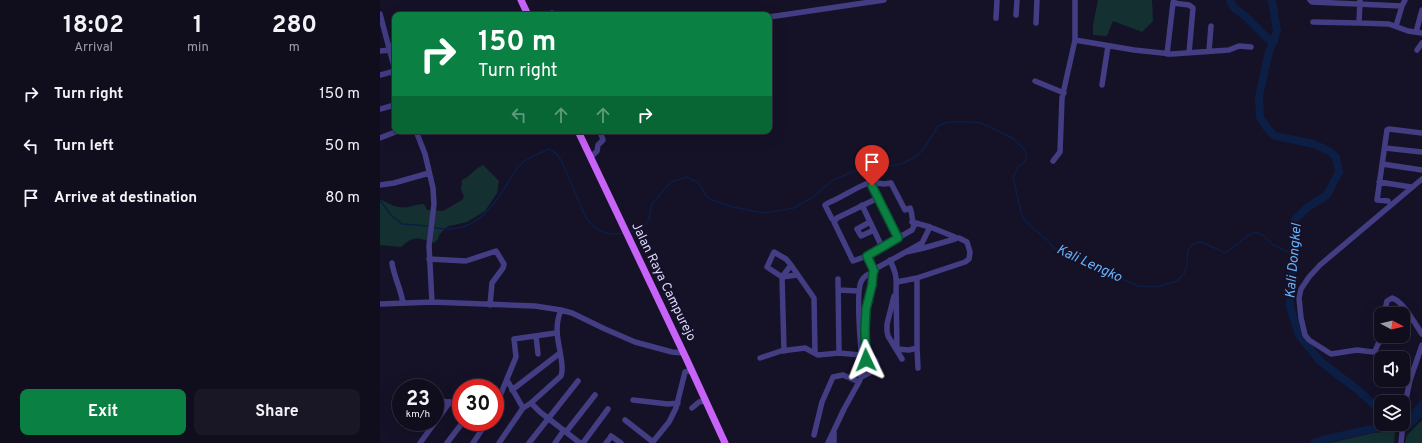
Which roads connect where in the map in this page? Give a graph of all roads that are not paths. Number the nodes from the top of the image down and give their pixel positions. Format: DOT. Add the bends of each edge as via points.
graph roads {
  1 [pos="521,0"];
  2 [pos="884,0"];
  3 [pos="997,0"];
  4 [pos="1017,0"];
  5 [pos="1037,0"];
  6 [pos="1075,0"];
  7 [pos="1310,0"];
  8 [pos="1405,0"];
  9 [pos="1173,2"];
  10 [pos="1360,2"];
  11 [pos="1402,6"];
  12 [pos="1422,10"];
  13 [pos="527,12"];
  14 [pos="380,14"];
  15 [pos="1016,15"];
  16 [pos="772,17"];
  17 [pos="996,18"];
  18 [pos="1313,22"];
  19 [pos="1036,23"];
  20 [pos="1359,23"];
  21 [pos="1211,26"];
  22 [pos="1396,26"];
  23 [pos="382,30"];
  24 [pos="1419,33"];
  25 [pos="1076,40"];
  26 [pos="1422,43"];
  27 [pos="1108,46"];
  28 [pos="1251,47"];
  29 [pos="390,50"];
  30 [pos="1417,50"];
  31 [pos="380,51"];
  32 [pos="1209,51"];
  33 [pos="1189,53"];
  34 [pos="1167,54"];
  35 [pos="392,58"];
  36 [pos="392,72"];
  37 [pos="380,75"];
  38 [pos="1035,81"];
  39 [pos="1102,85"];
  40 [pos="1064,93"];
  41 [pos="392,106"];
  42 [pos="380,109"];
  43 [pos="392,133"];
  44 [pos="1422,133"];
  45 [pos="417,134"];
  46 [pos="579,134"];
  47 [pos="601,134"];
  48 [pos="380,138"];
  49 [pos="1385,148"];
  50 [pos="1422,152"];
  51 [pos="591,158"];
  52 [pos="1053,161"];
  53 [pos="1382,164"];
  54 [pos="1422,170"];
  55 [pos="429,173"];
  56 [pos="1422,179"];
  57 [pos="871,182"];
  58 [pos="1379,182"];
  59 [pos="380,185"];
  60 [pos="1411,187"];
  61 [pos="878,198"];
  62 [pos="1388,201"];
  63 [pos="862,205"];
  64 [pos="835,220"];
  65 [pos="912,220"];
  66 [pos="870,222"];
  67 [pos="930,226"];
  68 [pos="874,230"];
  69 [pos="898,238"];
  70 [pos="955,238"];
  71 [pos="922,242"];
  72 [pos="930,246"];
  73 [pos="882,247"];
  74 [pos="906,252"];
  75 [pos="867,256"];
  76 [pos="429,259"];
  77 [pos="890,260"];
  78 [pos="392,262"];
  79 [pos="791,265"];
  80 [pos="873,272"];
  81 [pos="798,275"];
  82 [pos="782,277"];
  83 [pos="917,278"];
  84 [pos="838,280"];
  85 [pos="897,282"];
  86 [pos="839,290"];
  87 [pos="896,290"];
  88 [pos="859,291"];
  89 [pos="432,302"];
  90 [pos="403,303"];
  91 [pos="380,304"];
  92 [pos="490,305"];
  93 [pos="1386,307"];
  94 [pos="1402,307"];
  95 [pos="561,310"];
  96 [pos="1410,316"];
  97 [pos="862,329"];
  98 [pos="556,333"];
  99 [pos="1422,334"];
  100 [pos="536,336"];
  101 [pos="1379,343"];
  102 [pos="1422,345"];
  103 [pos="866,348"];
  104 [pos="917,348"];
  105 [pos="897,349"];
  106 [pos="784,351"];
  107 [pos="560,353"];
  108 [pos="684,353"];
  109 [pos="815,353"];
  110 [pos="839,353"];
  111 [pos="538,354"];
  112 [pos="860,355"];
  113 [pos="760,358"];
  114 [pos="902,359"];
  115 [pos="866,360"];
  116 [pos="918,368"];
  117 [pos="692,370"];
  118 [pos="860,379"];
  119 [pos="507,380"];
  120 [pos="578,381"];
  121 [pos="504,387"];
  122 [pos="512,390"];
  123 [pos="595,395"];
  124 [pos="633,400"];
  125 [pos="444,401"];
  126 [pos="705,401"];
  127 [pos="450,402"];
  128 [pos="531,403"];
  129 [pos="678,403"];
  130 [pos="523,408"];
  131 [pos="692,408"];
  132 [pos="608,409"];
  133 [pos="549,419"];
  134 [pos="625,420"];
  135 [pos="456,431"];
  136 [pos="481,431"];
  137 [pos="565,431"];
  138 [pos="834,431"];
  139 [pos="814,435"];
  140 [pos="609,439"];
  141 [pos="420,443"];
  142 [pos="447,443"];
  143 [pos="473,443"];
  144 [pos="499,443"];
  145 [pos="529,443"];
  146 [pos="555,443"];
  147 [pos="580,443"];
  148 [pos="621,443"];
  149 [pos="652,443"];
  150 [pos="725,443"];
  151 [pos="828,443"];
  152 [pos="834,443"];
  153 [pos="1401,443"];
  1 -- 13 [label="main road"];
  2 -- 16 [label="street"];
  3 -- 17 [label="street"];
  4 -- 15 [label="street"];
  5 -- 19 [label="street"];
  6 -- 25 [label="street"];
  7 -- 10 [label="street"];
  8 -- 11 [label="street"];
  9 -- 33 [label="street" via="1193,7"];
  9 -- 34 [label="street"];
  10 -- 11 [label="street"];
  10 -- 20 [label="street"];
  11 -- 22 [label="street"];
  12 -- 24 [label="street"];
  14 -- 23 [label="street"];
  18 -- 20 [label="street"];
  20 -- 22 [label="street"];
  21 -- 32 [label="street"];
  22 -- 24 [label="street"];
  23 -- 29 [label="street"];
  25 -- 27 [label="street"];
  25 -- 40 [label="street"];
  26 -- 30 [label="street"];
  27 -- 34 [label="street"];
  27 -- 39 [label="street"];
  28 -- 32 [label="street" via="1239,46 1229,50"];
  29 -- 31 [label="street"];
  29 -- 35 [label="street"];
  32 -- 33 [label="street"];
  33 -- 34 [label="street"];
  36 -- 37 [label="street"];
  38 -- 40 [label="street"];
  40 -- 52 [label="street" via="1060,152"];
  41 -- 42 [label="street"];
  43 -- 48 [label="street"];
  44 -- 49 [label="street" via="1388,129"];
  45 -- 55 [label="street"];
  46 -- 51 [label="main road, Jalan Raya Campurejo"];
  47 -- 51 [label="street" via="602,140"];
  49 -- 50 [label="street"];
  49 -- 53 [label="street"];
  51 -- 108 [label="main road, Jalan Raya Campurejo"];
  53 -- 54 [label="street"];
  53 -- 58 [label="street"];
  55 -- 59 [label="street"];
  55 -- 76 [label="street" via="434,204"];
  56 -- 60 [label="street"];
  57 -- 61 [label="street"];
  57 -- 64 [label="street" via="825,205"];
  57 -- 65 [label="street" via="891,183"];
  58 -- 60 [label="street"];
  58 -- 62 [label="street" via="1377,200"];
  60 -- 101 [label="street" via="1308,277 1300,293 1305,335 1329,353 1357,350 1373,352"];
  61 -- 63 [label="street"];
  61 -- 69 [label="street"];
  63 -- 64 [label="street"];
  63 -- 66 [label="street"];
  64 -- 75 [label="street" via="853,260"];
  65 -- 67 [label="street"];
  65 -- 69 [label="street" via="912,230"];
  66 -- 68 [label="street"];
  66 -- 68 [label="street" via="857,229 861,236"];
  67 -- 70 [label="street"];
  67 -- 71 [label="street"];
  68 -- 73 [label="street"];
  69 -- 73 [label="street"];
  70 -- 72 [label="street"];
  70 -- 83 [label="street" via="966,242 970,252 969,259"];
  71 -- 72 [label="street"];
  71 -- 74 [label="street"];
  72 -- 74 [label="street"];
  73 -- 75 [label="street"];
  74 -- 77 [label="street"];
  75 -- 80 [label="street"];
  76 -- 89 [label="street"];
  76 -- 92 [label="street" via="466,261 496,250 504,264 492,283"];
  77 -- 80 [label="street"];
  77 -- 85 [label="street"];
  78 -- 90 [label="street"];
  79 -- 81 [label="street"];
  79 -- 82 [label="street"];
  79 -- 82 [label="street" via="774,252 767,267"];
  80 -- 88 [label="street" via="861,281"];
  80 -- 97 [label="street"];
  81 -- 82 [label="street"];
  81 -- 109 [label="street" via="814,298"];
  82 -- 106 [label="street"];
  83 -- 85 [label="street"];
  83 -- 104 [label="street"];
  84 -- 86 [label="street"];
  85 -- 87 [label="street"];
  86 -- 88 [label="street"];
  86 -- 110 [label="street"];
  87 -- 105 [label="street"];
  87 -- 105 [label="street" via="887,324 888,336"];
  88 -- 97 [label="street"];
  89 -- 90 [label="street"];
  89 -- 92 [label="street"];
  90 -- 91 [label="street"];
  92 -- 95 [label="street" via="535,306"];
  93 -- 94 [label="street" via="1387,301 1392,298"];
  95 -- 98 [label="street" via="557,318"];
  95 -- 108 [label="street" via="635,342"];
  96 -- 99 [label="street"];
  97 -- 103 [label="street"];
  97 -- 112 [label="street"];
  98 -- 100 [label="street"];
  98 -- 107 [label="street"];
  100 -- 111 [label="street"];
  100 -- 119 [label="street" via="514,339 516,358"];
  102 -- 153 [label="street" via="1410,380"];
  103 -- 115 [label="street"];
  103 -- 118 [label="street" via="877,366"];
  104 -- 105 [label="street"];
  104 -- 116 [label="street"];
  105 -- 114 [label="street"];
  106 -- 109 [label="street" via="805,348"];
  106 -- 113 [label="street"];
  107 -- 122 [label="street"];
  107 -- 128 [label="street" via="561,376"];
  108 -- 117 [label="main road, Jalan Raya Campurejo"];
  109 -- 110 [label="street"];
  110 -- 112 [label="street"];
  112 -- 115 [label="street"];
  115 -- 118 [label="street"];
  117 -- 126 [label="main road, Jalan Raya Campurejo"];
  117 -- 129 [label="street" via="685,372"];
  118 -- 138 [label="street"];
  118 -- 139 [label="street" via="843,375 833,377 822,402"];
  119 -- 121 [label="street"];
  119 -- 122 [label="street"];
  120 -- 133 [label="street"];
  122 -- 130 [label="street"];
  123 -- 137 [label="street"];
  124 -- 129 [label="street"];
  125 -- 127 [label="street"];
  126 -- 131 [label="street"];
  126 -- 150 [label="main road, Jalan Raya Campurejo"];
  127 -- 141 [label="street"];
  128 -- 130 [label="street"];
  128 -- 133 [label="street"];
  129 -- 149 [label="street"];
  130 -- 144 [label="street"];
  132 -- 147 [label="street"];
  133 -- 137 [label="street"];
  133 -- 145 [label="street"];
  134 -- 149 [label="street"];
  135 -- 142 [label="street"];
  136 -- 143 [label="street"];
  137 -- 146 [label="street"];
  137 -- 147 [label="street"];
  138 -- 151 [label="street"];
  138 -- 152 [label="street"];
  140 -- 148 [label="street"];
}
